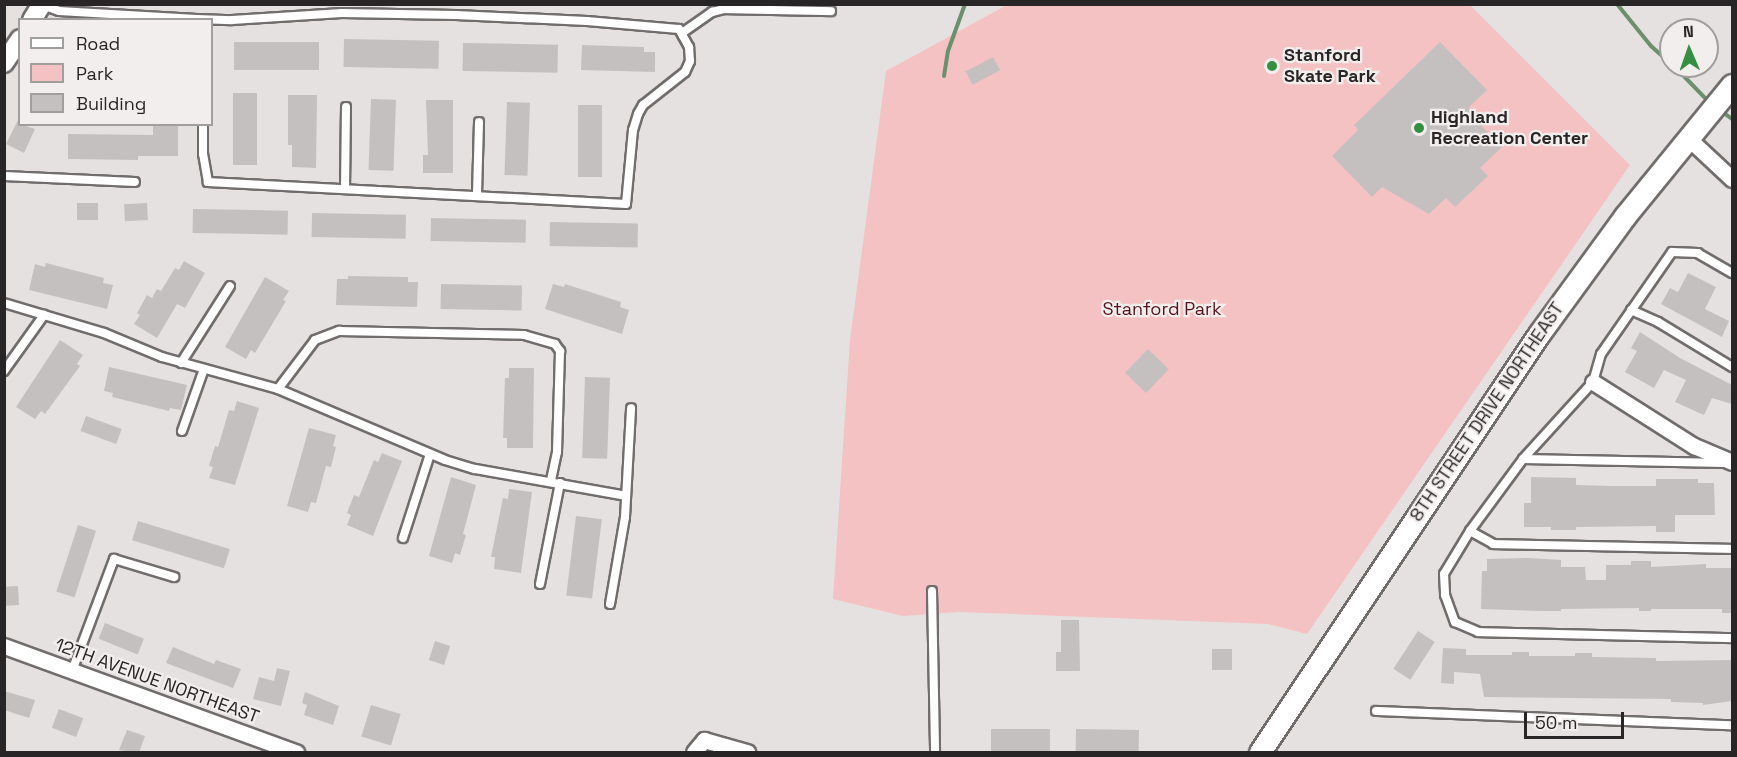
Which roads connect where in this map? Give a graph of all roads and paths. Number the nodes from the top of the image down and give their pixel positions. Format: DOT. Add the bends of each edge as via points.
graph roads {
  1 [pos="42,4"];
  2 [pos="831,11"];
  3 [pos="33,18"];
  4 [pos="180,18"];
  5 [pos="213,19"];
  6 [pos="682,33"];
  7 [pos="18,42"];
  8 [pos="4,63"];
  9 [pos="1732,85"];
  10 [pos="346,107"];
  11 [pos="479,122"];
  12 [pos="203,126"];
  13 [pos="1688,138"];
  14 [pos="4,176"];
  15 [pos="1732,179"];
  16 [pos="135,182"];
  17 [pos="345,189"];
  18 [pos="477,194"];
  19 [pos="1732,273"];
  20 [pos="230,286"];
  21 [pos="4,303"];
  22 [pos="1631,310"];
  23 [pos="44,315"];
  24 [pos="181,363"];
  25 [pos="1732,367"];
  26 [pos="204,369"];
  27 [pos="4,371"];
  28 [pos="1593,382"];
  29 [pos="278,389"];
  30 [pos="631,408"];
  31 [pos="182,431"];
  32 [pos="430,454"];
  33 [pos="1523,459"];
  34 [pos="1732,462"];
  35 [pos="551,481"];
  36 [pos="560,483"];
  37 [pos="626,495"];
  38 [pos="1470,531"];
  39 [pos="403,538"];
  40 [pos="1732,549"];
  41 [pos="174,577"];
  42 [pos="540,584"];
  43 [pos="932,591"];
  44 [pos="610,604"];
  45 [pos="1732,638"];
  46 [pos="4,646"];
  47 [pos="72,671"];
  48 [pos="1376,711"];
  49 [pos="1732,725"];
  50 [pos="296,753"];
  51 [pos="694,753"];
  52 [pos="747,753"];
  53 [pos="935,753"];
  54 [pos="1260,753"];
  1 -- 3 [label="street"];
  1 -- 4 [label="lane" via="59,11"];
  2 -- 6 [label="lane" via="724,9 711,12"];
  5 -- 6 [label="lane" via="342,13 456,15 610,23 680,29"];
  6 -- 18 [label="lane" via="689,47 688,67 676,82 643,105 634,124 626,204"];
  7 -- 8 [label="street"];
  9 -- 13 [label="main road, 8TH STREET DRIVE NORTHEAST"];
  10 -- 17 [label="lane"];
  11 -- 18 [label="lane"];
  12 -- 17 [label="lane" via="208,182"];
  13 -- 15 [label="street"];
  13 -- 54 [label="main road, 8TH STREET DRIVE NORTHEAST" via="1539,334"];
  14 -- 16 [label="lane"];
  17 -- 18 [label="lane"];
  19 -- 22 [label="lane" via="1698,253 1672,252"];
  20 -- 24 [label="lane"];
  21 -- 23 [label="lane"];
  22 -- 25 [label="lane"];
  22 -- 28 [label="lane" via="1601,354"];
  23 -- 24 [label="lane"];
  23 -- 27 [label="lane"];
  24 -- 26 [label="lane"];
  26 -- 29 [label="lane"];
  26 -- 31 [label="lane"];
  28 -- 33 [label="lane"];
  28 -- 34 [label="street" via="1695,446"];
  29 -- 32 [label="lane"];
  29 -- 35 [label="lane" via="315,340 339,331 524,335 555,344 559,346 560,362 557,452"];
  30 -- 37 [label="lane"];
  32 -- 35 [label="lane" via="475,469"];
  32 -- 39 [label="lane"];
  33 -- 34 [label="lane"];
  33 -- 38 [label="lane"];
  35 -- 36 [label="lane"];
  36 -- 37 [label="lane"];
  36 -- 42 [label="lane"];
  37 -- 44 [label="lane"];
  38 -- 40 [label="lane" via="1494,544"];
  38 -- 45 [label="lane" via="1444,574 1445,595 1455,622 1478,633"];
  41 -- 47 [label="lane" via="114,560"];
  43 -- 53 [label="lane"];
  46 -- 47 [label="street, 12TH AVENUE NORTHEAST"];
  47 -- 50 [label="street, 12TH AVENUE NORTHEAST"];
  48 -- 49 [label="lane"];
  51 -- 52 [label="street" via="705,740"];
}
